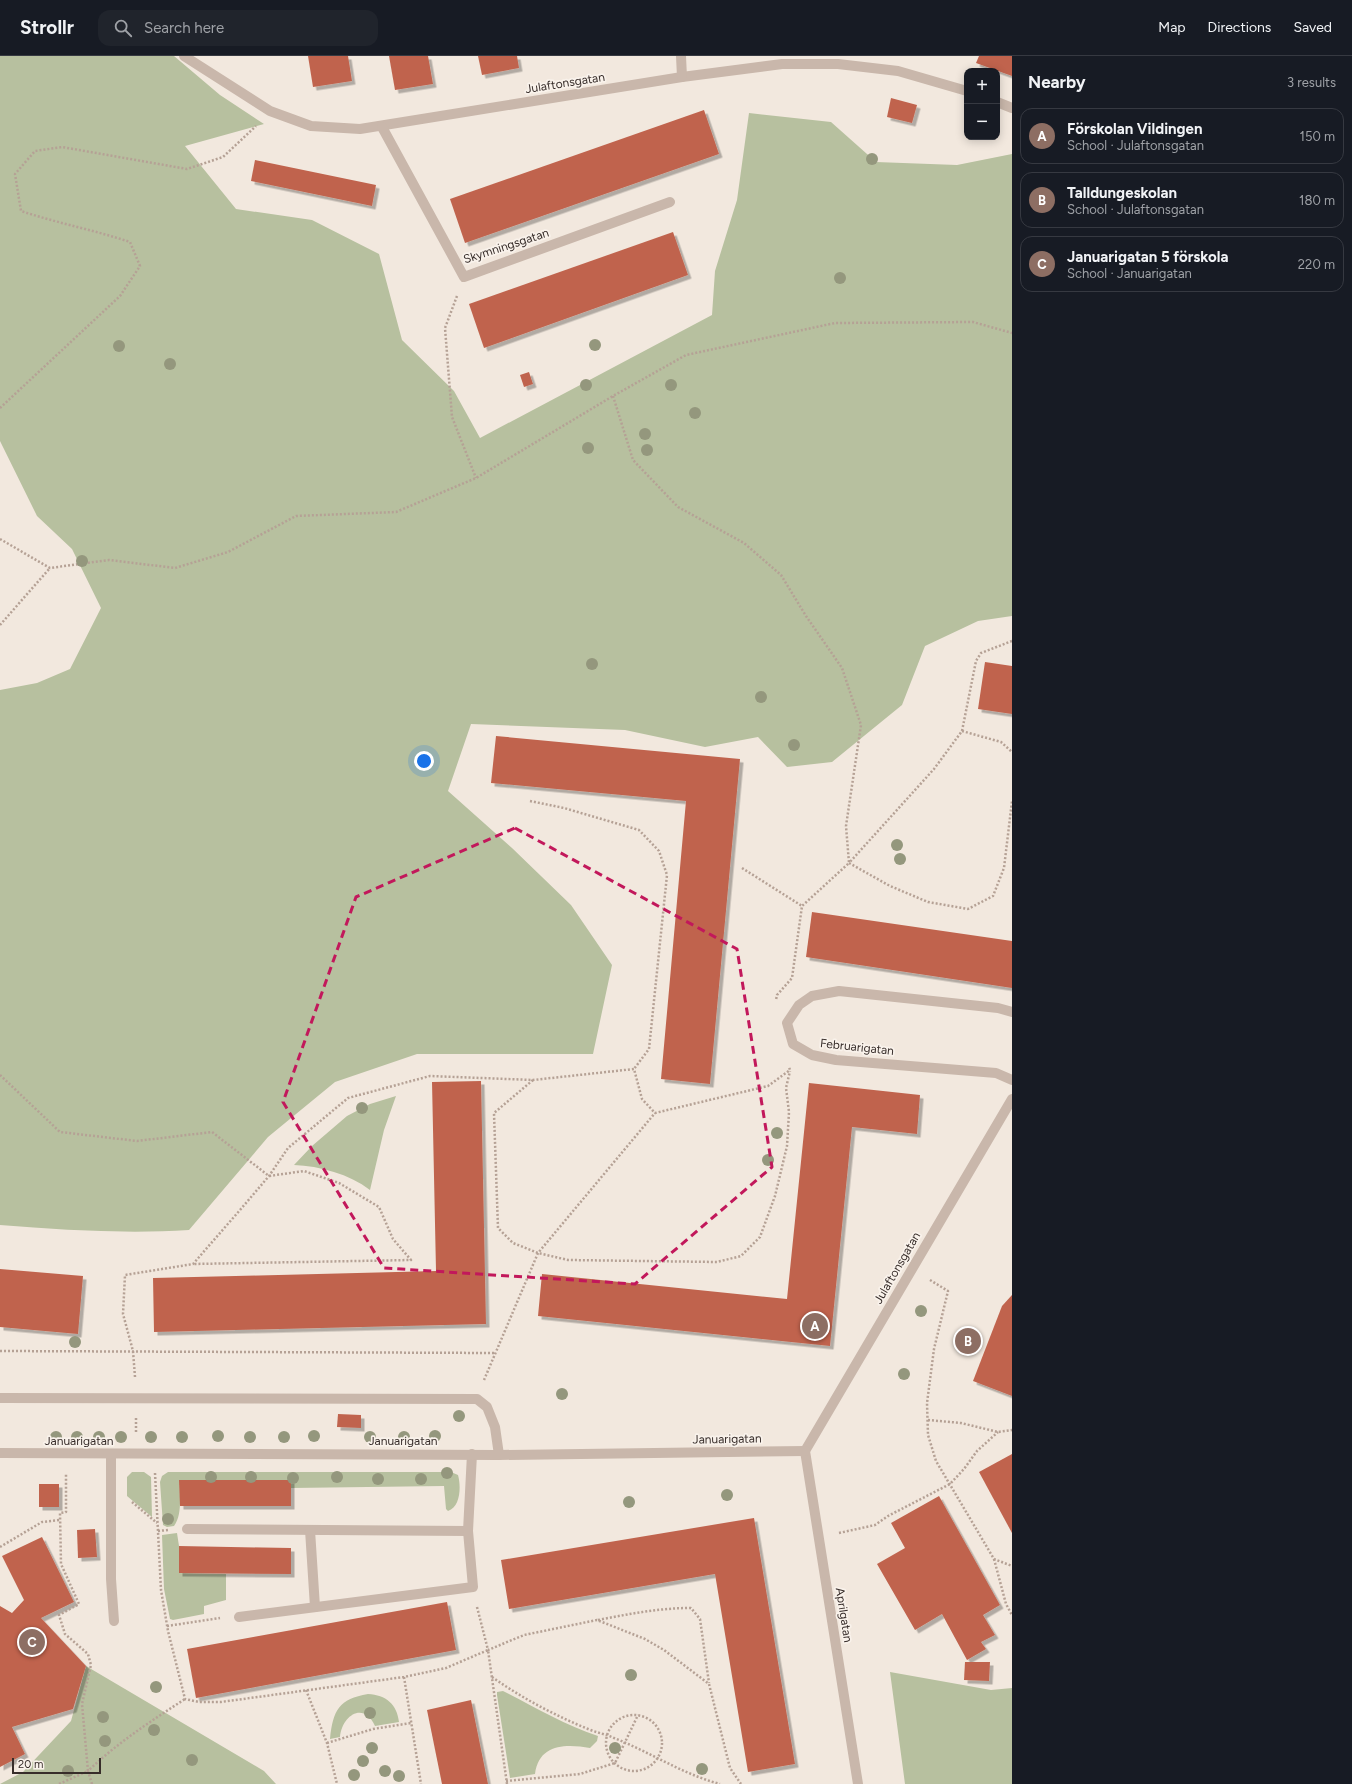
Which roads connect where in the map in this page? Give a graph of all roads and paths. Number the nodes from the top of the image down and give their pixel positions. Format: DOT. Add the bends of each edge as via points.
graph roads {
  1 [pos="184,56"];
  2 [pos="681,56"];
  3 [pos="682,77"];
  4 [pos="964,91"];
  5 [pos="1000,103"];
  6 [pos="1012,108"];
  7 [pos="270,111"];
  8 [pos="382,127"];
  9 [pos="670,202"];
  10 [pos="464,276"];
  11 [pos="1012,333"];
  12 [pos="613,396"];
  13 [pos="0,408"];
  14 [pos="476,478"];
  15 [pos="0,539"];
  16 [pos="50,568"];
  17 [pos="0,625"];
  18 [pos="1012,641"];
  19 [pos="962,731"];
  20 [pos="1012,752"];
  21 [pos="530,801"];
  22 [pos="1012,801"];
  23 [pos="849,863"];
  24 [pos="742,868"];
  25 [pos="802,906"];
  26 [pos="1012,1012"];
  27 [pos="787,1023"];
  28 [pos="787,1064"];
  29 [pos="634,1069"];
  30 [pos="790,1070"];
  31 [pos="0,1075"];
  32 [pos="533,1080"];
  33 [pos="1012,1080"];
  34 [pos="1012,1099"];
  35 [pos="655,1113"];
  36 [pos="269,1176"];
  37 [pos="538,1253"];
  38 [pos="193,1264"];
  39 [pos="912,1269"];
  40 [pos="0,1351"];
  41 [pos="133,1351"];
  42 [pos="495,1353"];
  43 [pos="0,1398"];
  44 [pos="135,1398"];
  45 [pos="477,1399"];
  46 [pos="928,1420"];
  47 [pos="1012,1430"];
  48 [pos="998,1432"];
  49 [pos="805,1451"];
  50 [pos="0,1454"];
  51 [pos="111,1454"];
  52 [pos="136,1454"];
  53 [pos="472,1454"];
  54 [pos="499,1455"];
  55 [pos="66,1468"];
  56 [pos="155,1470"];
  57 [pos="950,1484"];
  58 [pos="111,1488"];
  59 [pos="60,1520"];
  60 [pos="157,1524"];
  61 [pos="187,1529"];
  62 [pos="310,1530"];
  63 [pos="468,1531"];
  64 [pos="836,1534"];
  65 [pos="0,1547"];
  66 [pos="994,1559"];
  67 [pos="1012,1566"];
  68 [pos="474,1587"];
  69 [pos="315,1607"];
  70 [pos="1012,1615"];
  71 [pos="239,1617"];
  72 [pos="597,1620"];
  73 [pos="114,1621"];
  74 [pos="167,1626"];
  75 [pos="488,1650"];
  76 [pos="404,1677"];
  77 [pos="492,1677"];
  78 [pos="709,1684"];
  79 [pos="306,1690"];
  80 [pos="184,1699"];
  81 [pos="638,1715"];
  82 [pos="411,1722"];
  83 [pos="607,1735"];
  84 [pos="625,1742"];
  85 [pos="327,1744"];
  86 [pos="657,1758"];
  87 [pos="615,1763"];
  88 [pos="88,1771"];
  89 [pos="507,1782"];
  90 [pos="59,1784"];
  91 [pos="92,1784"];
  92 [pos="338,1784"];
  93 [pos="421,1784"];
  94 [pos="720,1784"];
  95 [pos="741,1784"];
  96 [pos="858,1784"];
  1 -- 7 [label="street, Julaftonsgatan"];
  2 -- 3 [label="street"];
  3 -- 4 [label="street, Julaftonsgatan" via="782,64 838,64 898,71"];
  3 -- 8 [label="street, Julaftonsgatan"];
  5 -- 6 [label="street"];
  7 -- 8 [label="street, Julaftonsgatan" via="311,126 360,129"];
  7 -- 13 [label="path" via="223,157 187,169 62,147 35,151 15,174 21,211 130,242 140,266 120,296"];
  8 -- 10 [label="street, Skymningsgatan"];
  9 -- 10 [label="street, Skymningsgatan"];
  10 -- 14 [label="path" via="445,328 452,417"];
  11 -- 12 [label="path" via="973,322 835,323 686,356"];
  12 -- 14 [label="path"];
  12 -- 23 [label="path" via="633,460 678,507 744,543 781,575 842,668 861,725 846,826"];
  14 -- 16 [label="path" via="396,512 296,516 228,552 175,568 109,560"];
  15 -- 16 [label="path"];
  16 -- 17 [label="path"];
  18 -- 19 [label="path" via="981,653 976,661"];
  19 -- 20 [label="path" via="1002,742"];
  19 -- 23 [label="path" via="934,769"];
  21 -- 29 [label="path" via="610,820 639,830 659,851 667,875 649,1049"];
  22 -- 23 [label="path" via="1004,868 993,896 968,909 928,902 890,886"];
  23 -- 25 [label="path"];
  24 -- 25 [label="path"];
  25 -- 27 [label="path" via="792,978 777,995 773,1012 772,1022"];
  26 -- 27 [label="street" via="998,1008 838,991 812,996 798,1005"];
  27 -- 33 [label="street, Februarigatan" via="793,1044 812,1055 836,1060 996,1073"];
  28 -- 30 [label="path"];
  29 -- 32 [label="path"];
  29 -- 35 [label="path" via="642,1099"];
  30 -- 35 [label="path" via="768,1086"];
  30 -- 37 [label="path" via="786,1088 789,1112 787,1146 775,1196 760,1237 741,1256 717,1262 568,1260"];
  31 -- 36 [label="path" via="60,1132 137,1140 212,1132"];
  32 -- 36 [label="path" via="430,1076 348,1098 288,1148"];
  32 -- 37 [label="path" via="494,1113 494,1120 498,1228 513,1243"];
  34 -- 39 [label="street, Julaftonsgatan"];
  35 -- 37 [label="path"];
  36 -- 38 [label="path"];
  36 -- 38 [label="path" via="304,1171 339,1183 379,1207 393,1239 411,1260"];
  37 -- 42 [label="path"];
  38 -- 41 [label="path" via="125,1276 124,1314"];
  39 -- 46 [label="path" via="948,1292 934,1349 927,1403"];
  39 -- 49 [label="street, Julaftonsgatan"];
  40 -- 41 [label="path"];
  41 -- 42 [label="path"];
  41 -- 44 [label="path"];
  42 -- 45 [label="path"];
  43 -- 44 [label="street"];
  44 -- 45 [label="street"];
  44 -- 52 [label="path"];
  45 -- 54 [label="street" via="487,1407 495,1427"];
  46 -- 48 [label="path" via="961,1423"];
  46 -- 57 [label="path" via="928,1435 936,1460"];
  47 -- 48 [label="path"];
  48 -- 57 [label="path" via="977,1451"];
  49 -- 54 [label="street, Januarigatan"];
  49 -- 96 [label="street, Aprilgatan"];
  50 -- 51 [label="street, Januarigatan"];
  51 -- 52 [label="street, Januarigatan"];
  51 -- 58 [label="street"];
  52 -- 53 [label="street, Januarigatan"];
  53 -- 54 [label="street, Januarigatan"];
  53 -- 63 [label="street"];
  55 -- 59 [label="path" via="66,1512 60,1513"];
  56 -- 60 [label="path"];
  57 -- 64 [label="path" via="875,1525"];
  57 -- 66 [label="path"];
  58 -- 60 [label="path" via="139,1507"];
  58 -- 73 [label="street" via="111,1579"];
  59 -- 65 [label="path" via="42,1522"];
  59 -- 88 [label="path" via="61,1564 79,1604 59,1615 65,1634 88,1654 91,1665 82,1704"];
  60 -- 74 [label="path" via="161,1590"];
  61 -- 62 [label="street"];
  62 -- 63 [label="street"];
  62 -- 69 [label="street"];
  63 -- 68 [label="street"];
  66 -- 67 [label="path"];
  66 -- 70 [label="path" via="1006,1604"];
  68 -- 69 [label="street"];
  68 -- 75 [label="path"];
  69 -- 71 [label="street"];
  71 -- 74 [label="path" via="228,1616"];
  72 -- 75 [label="path" via="524,1635"];
  72 -- 78 [label="path" via="645,1639"];
  72 -- 78 [label="path" via="639,1612 691,1608 700,1618"];
  74 -- 80 [label="path"];
  75 -- 76 [label="path" via="446,1668"];
  75 -- 77 [label="path"];
  76 -- 79 [label="path"];
  76 -- 82 [label="path"];
  77 -- 83 [label="path" via="513,1692 562,1718"];
  77 -- 89 [label="path"];
  78 -- 95 [label="path" via="730,1768"];
  79 -- 80 [label="path" via="221,1702"];
  79 -- 85 [label="path"];
  80 -- 88 [label="path" via="145,1724"];
  81 -- 83 [label="path" via="629,1715 619,1720 610,1728"];
  81 -- 84 [label="path"];
  81 -- 86 [label="path" via="652,1722 657,1728 662,1743"];
  82 -- 85 [label="path" via="373,1729"];
  82 -- 93 [label="path"];
  83 -- 84 [label="path"];
  83 -- 87 [label="path" via="608,1752"];
  84 -- 86 [label="path"];
  84 -- 87 [label="path"];
  85 -- 92 [label="path"];
  86 -- 87 [label="path" via="644,1769 635,1771 626,1770"];
  86 -- 94 [label="path" via="701,1779"];
  87 -- 89 [label="path" via="580,1774"];
  88 -- 90 [label="path"];
  88 -- 91 [label="path"];
}
